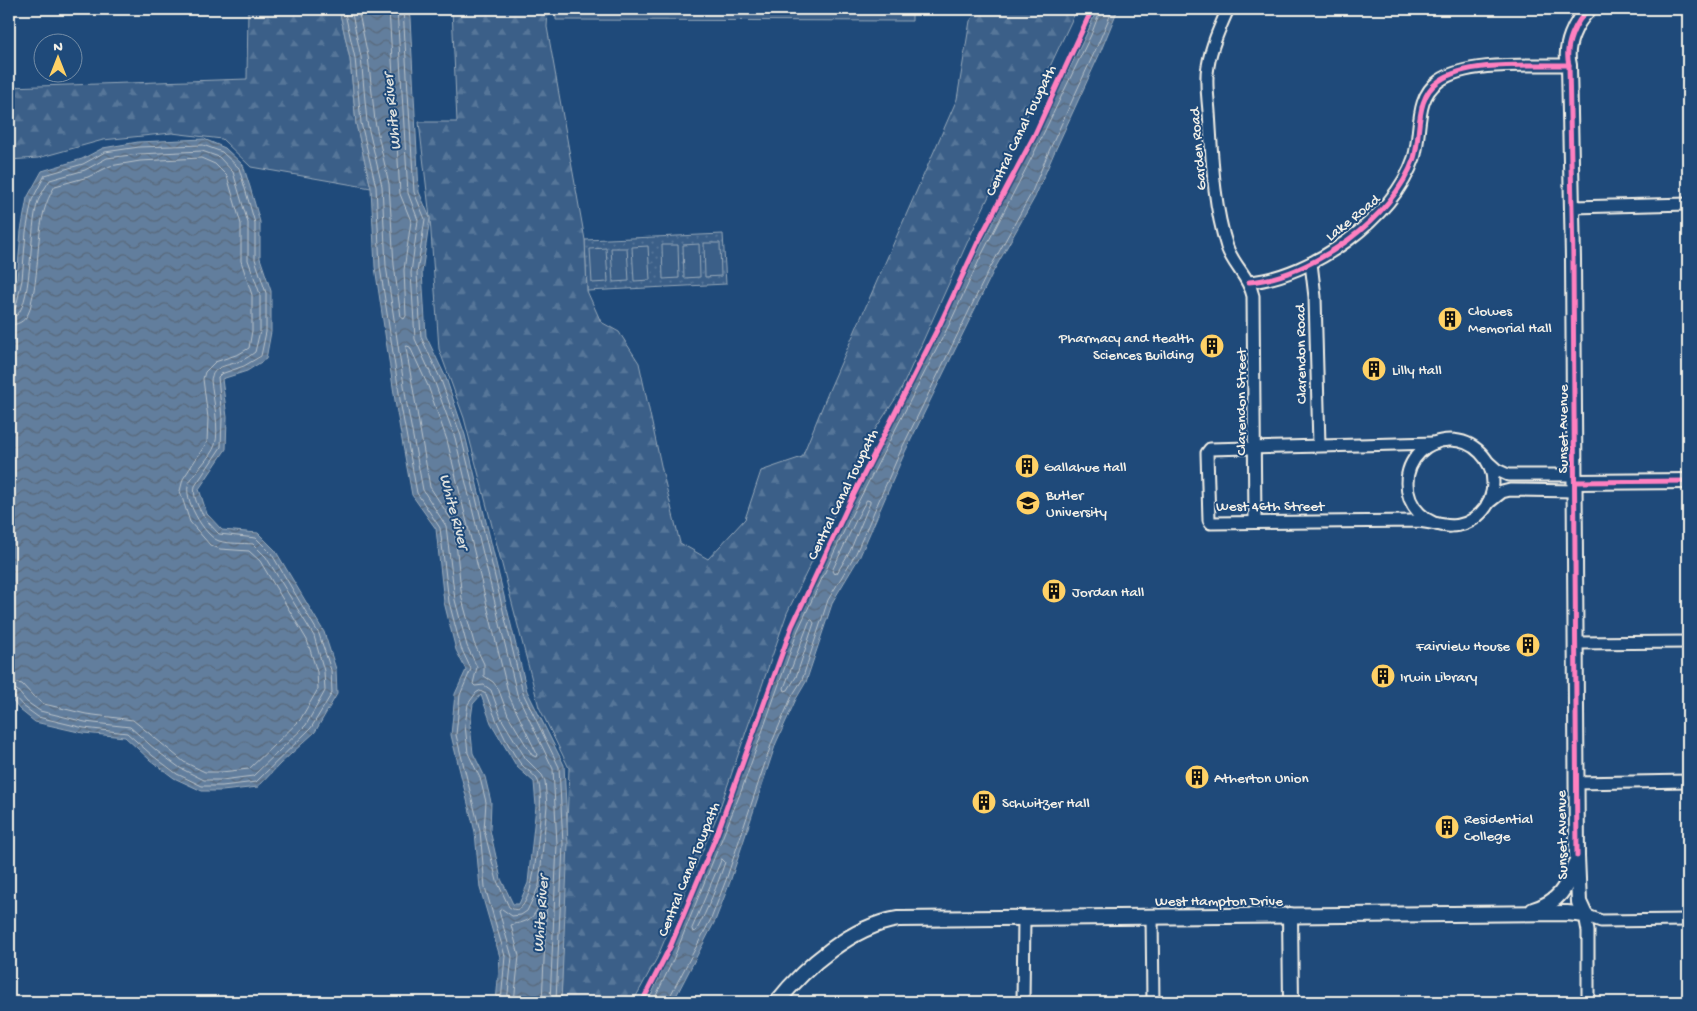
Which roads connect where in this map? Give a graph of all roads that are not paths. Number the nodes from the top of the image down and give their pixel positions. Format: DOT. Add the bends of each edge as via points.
graph roads {
  1 [pos="1228,9"];
  2 [pos="1589,9"];
  3 [pos="1598,9"];
  4 [pos="1569,65"];
  5 [pos="1688,204"];
  6 [pos="1573,207"];
  7 [pos="1311,263"];
  8 [pos="1249,282"];
  9 [pos="1435,443"];
  10 [pos="1318,445"];
  11 [pos="1255,448"];
  12 [pos="1486,460"];
  13 [pos="1688,481"];
  14 [pos="1574,483"];
  15 [pos="1488,503"];
  16 [pos="1255,522"];
  17 [pos="1450,526"];
  18 [pos="1688,642"];
  19 [pos="1576,643"];
  20 [pos="1688,781"];
  21 [pos="1576,783"];
  22 [pos="1577,856"];
  23 [pos="1520,913"];
  24 [pos="1290,915"];
  25 [pos="1584,915"];
  26 [pos="1152,916"];
  27 [pos="1024,918"];
  28 [pos="1688,920"];
  29 [pos="777,1002"];
  30 [pos="1023,1002"];
  31 [pos="1153,1002"];
  32 [pos="1291,1002"];
  33 [pos="1588,1002"];
  1 -- 8 [label="street, Garden Road" via="1207,70 1211,152 1225,240 1232,259"];
  2 -- 4 [label="street, Sunset Avenue" via="1568,45"];
  3 -- 4 [label="street, Sunset Avenue" via="1582,30"];
  4 -- 6 [label="street, Sunset Avenue"];
  4 -- 7 [label="street, Lake Road" via="1474,68 1456,72 1437,82 1423,102 1416,150 1400,188 1375,218"];
  5 -- 6 [label="street"];
  6 -- 14 [label="street, Sunset Avenue"];
  7 -- 8 [label="street, Lake Road" via="1284,275"];
  7 -- 10 [label="street, Clarendon Road" via="1316,314"];
  8 -- 11 [label="street, Clarendon Street" via="1254,300"];
  9 -- 10 [label="street, West 46th Street"];
  9 -- 12 [label="street, West 46th Street" via="1448,440 1464,442"];
  9 -- 17 [label="street" via="1414,459 1407,485 1410,498 1425,518"];
  10 -- 11 [label="street, West 46th Street"];
  11 -- 16 [label="street, Clarendon Street"];
  11 -- 16 [label="street, West 46th Street" via="1212,448 1207,453 1209,520"];
  12 -- 14 [label="street, West 46th Street" via="1496,470 1508,474"];
  12 -- 15 [label="street" via="1493,478"];
  13 -- 14 [label="street, West 46th Street"];
  14 -- 15 [label="street, West 46th Street" via="1510,490"];
  14 -- 19 [label="street, Sunset Avenue"];
  15 -- 17 [label="street, West 46th Street" via="1470,521"];
  16 -- 17 [label="street, West 46th Street" via="1419,521"];
  18 -- 19 [label="street"];
  19 -- 21 [label="street, Sunset Avenue"];
  20 -- 21 [label="street"];
  21 -- 22 [label="street, Sunset Avenue"];
  22 -- 23 [label="street" via="1569,881 1559,896 1542,907"];
  22 -- 25 [label="street, Sunset Avenue"];
  23 -- 24 [label="street, West Hampton Drive"];
  23 -- 25 [label="street, West Hampton Drive"];
  24 -- 26 [label="street, West Hampton Drive"];
  24 -- 32 [label="street"];
  25 -- 28 [label="street, West Hampton Drive" via="1602,921"];
  25 -- 33 [label="street, Sunset Avenue" via="1588,931"];
  26 -- 27 [label="street, West Hampton Drive"];
  26 -- 31 [label="street"];
  27 -- 29 [label="street, West Hampton Drive" via="916,918 877,924 840,943 803,974"];
  27 -- 30 [label="street"];
}
